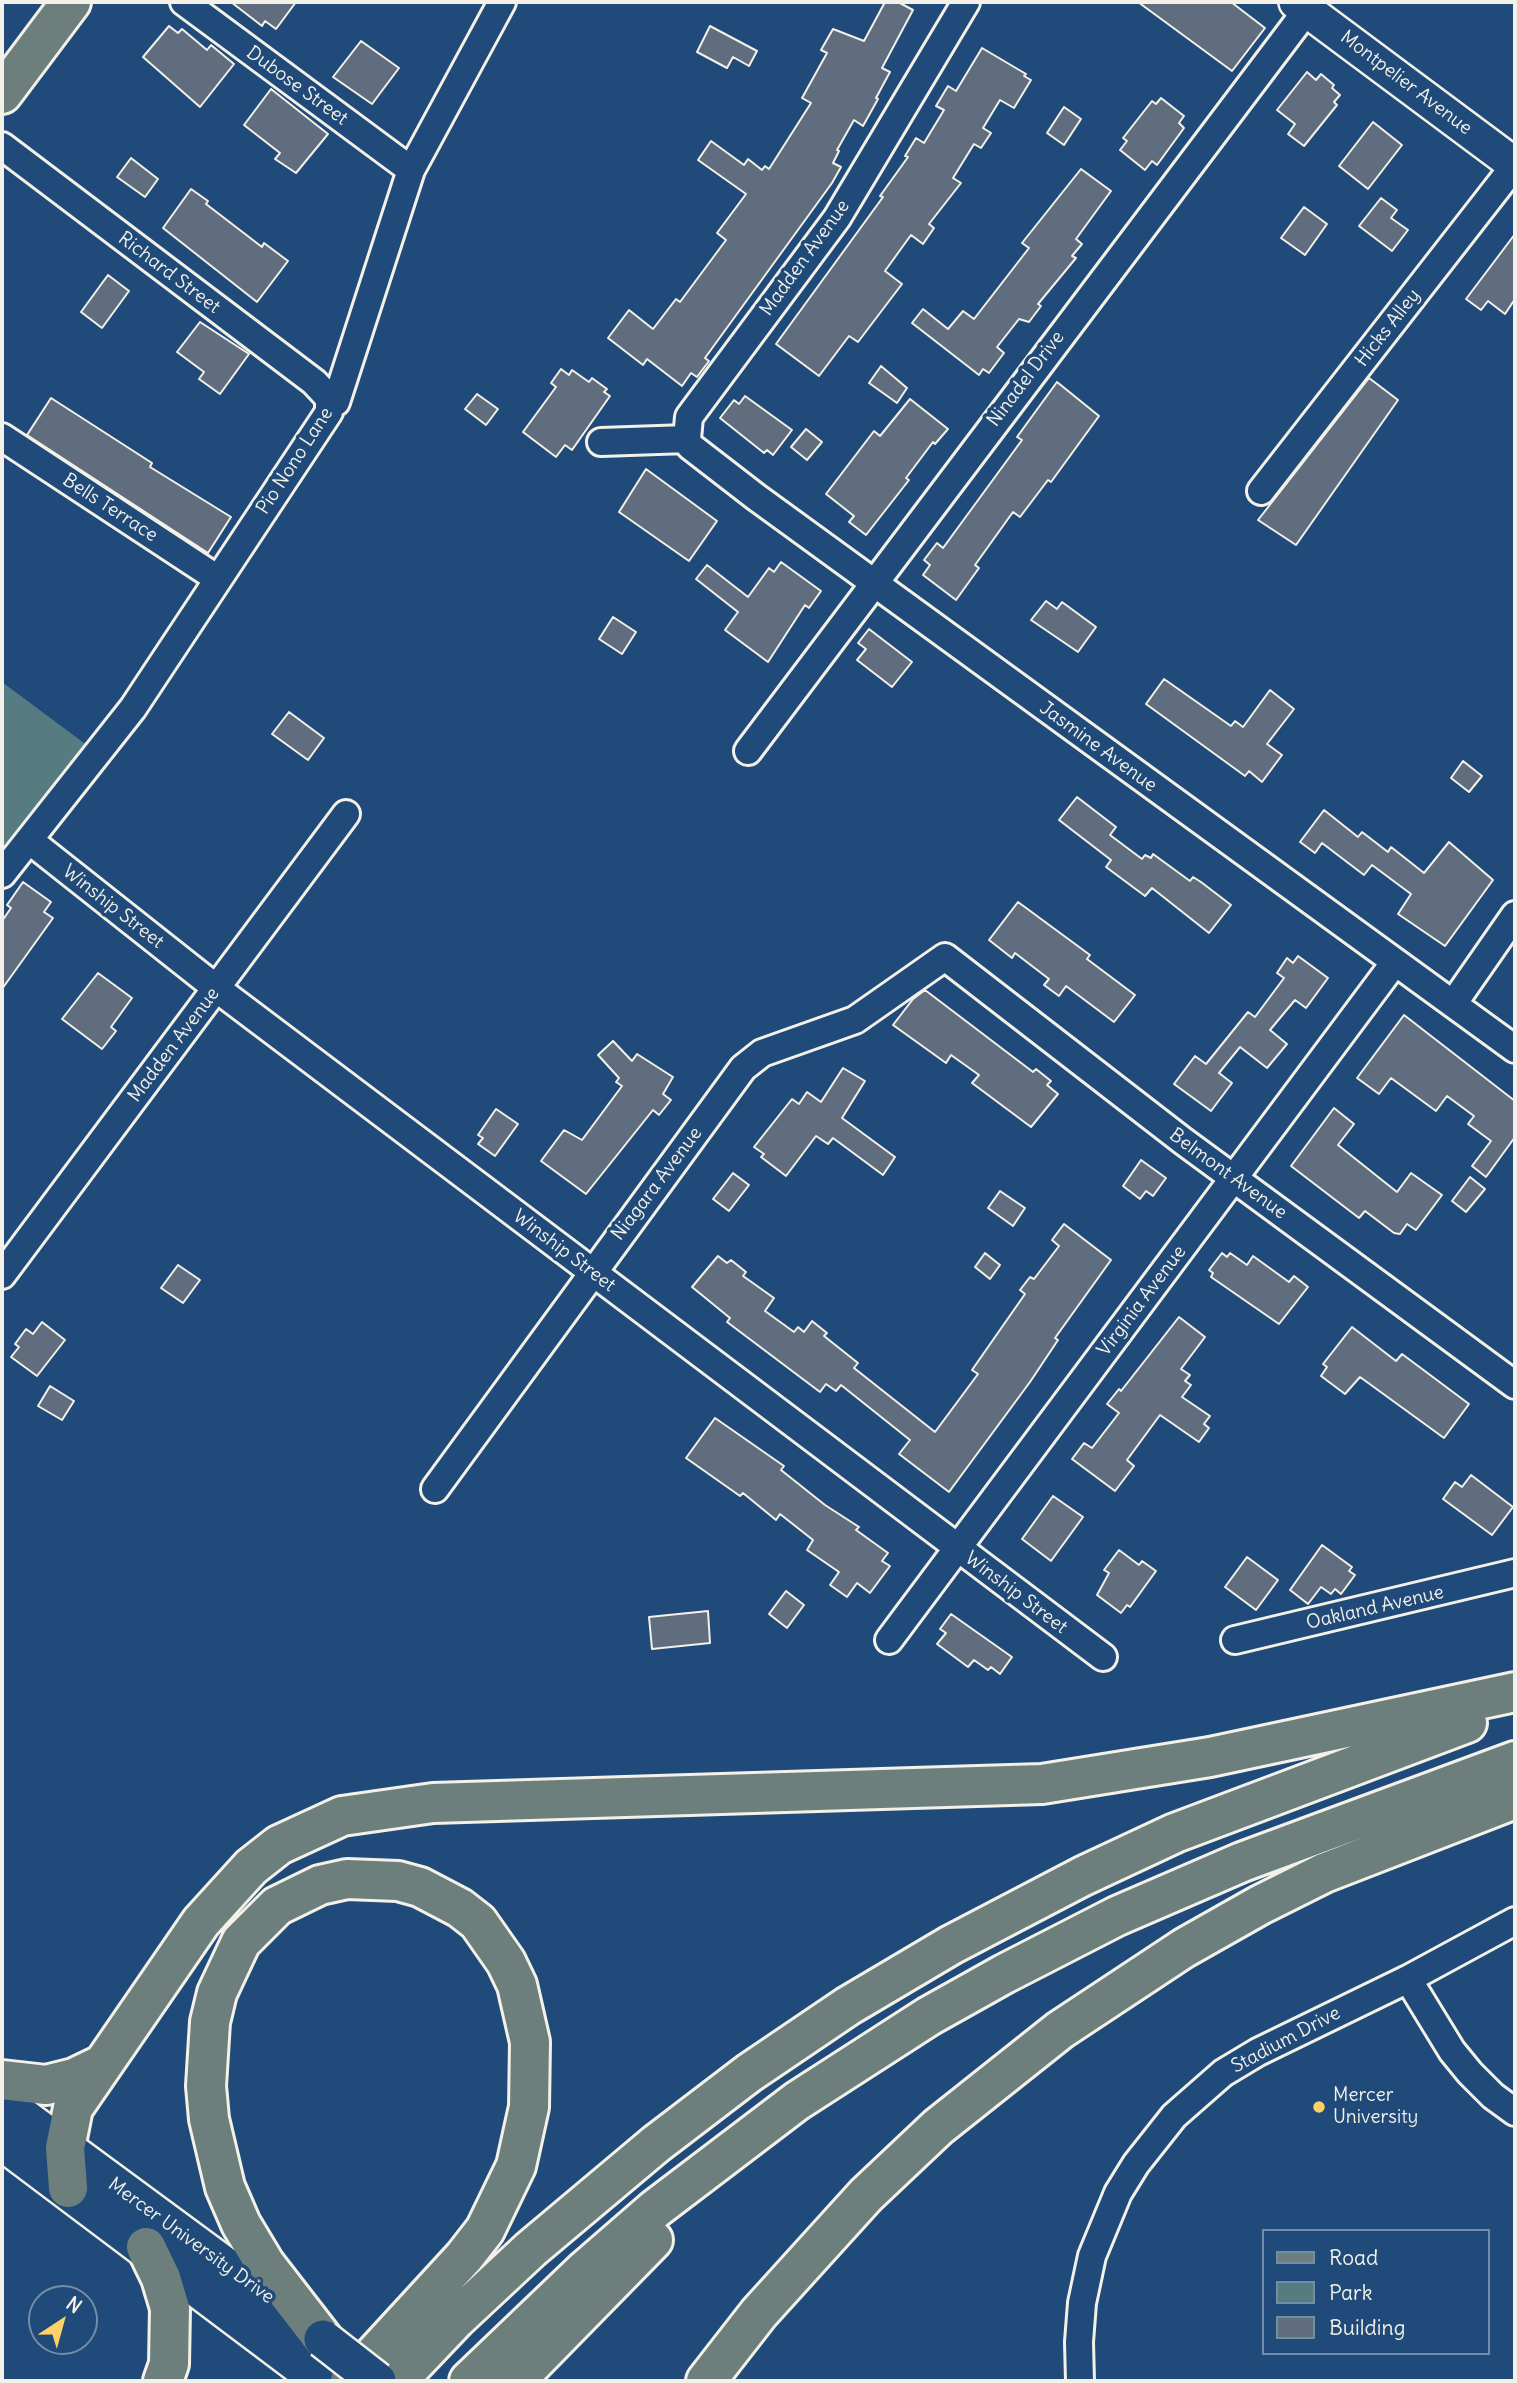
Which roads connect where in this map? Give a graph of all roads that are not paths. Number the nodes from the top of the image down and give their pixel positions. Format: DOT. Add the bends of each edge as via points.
graph roads {
  1 [pos="71,2"];
  2 [pos="184,2"];
  3 [pos="502,2"];
  4 [pos="966,2"];
  5 [pos="1301,6"];
  6 [pos="2,94"];
  7 [pos="2,146"];
  8 [pos="1515,165"];
  9 [pos="411,170"];
  10 [pos="329,404"];
  11 [pos="2,437"];
  12 [pos="687,439"];
  13 [pos="601,442"];
  14 [pos="1261,491"];
  15 [pos="218,579"];
  16 [pos="873,583"];
  17 [pos="748,751"];
  18 [pos="346,814"];
  19 [pos="29,841"];
  20 [pos="2,874"];
  21 [pos="1515,915"];
  22 [pos="945,957"];
  23 [pos="1395,962"];
  24 [pos="216,988"];
  25 [pos="1453,1004"];
  26 [pos="1515,1049"];
  27 [pos="1234,1178"];
  28 [pos="592,1272"];
  29 [pos="2,1275"];
  30 [pos="1515,1385"];
  31 [pos="435,1489"];
  32 [pos="957,1549"];
  33 [pos="1515,1573"];
  34 [pos="889,1640"];
  35 [pos="1235,1640"];
  36 [pos="1103,1657"];
  37 [pos="1515,1692"];
  38 [pos="1515,1706"];
  39 [pos="1515,1760"];
  40 [pos="1515,1799"];
  41 [pos="1515,1921"];
  42 [pos="1408,1979"];
  43 [pos="101,2065"];
  44 [pos="2,2080"];
  45 [pos="2,2102"];
  46 [pos="1515,2112"];
  47 [pos="2,2141"];
  48 [pos="65,2148"];
  49 [pos="726,2154"];
  50 [pos="68,2188"];
  51 [pos="146,2247"];
  52 [pos="315,2362"];
  53 [pos="163,2381"];
  54 [pos="350,2381"];
  55 [pos="377,2381"];
  56 [pos="397,2381"];
  57 [pos="469,2381"];
  58 [pos="515,2381"];
  59 [pos="706,2381"];
  60 [pos="1080,2381"];
  1 -- 6 [label="main road"];
  2 -- 9 [label="street, Dubose Street"];
  3 -- 9 [label="street, Pio Nono Lane"];
  4 -- 12 [label="street, Madden Avenue" via="837,218 689,417"];
  5 -- 8 [label="street, Montpelier Avenue"];
  5 -- 16 [label="street, Ninadel Drive"];
  7 -- 10 [label="street, Richard Street" via="314,382"];
  8 -- 14 [label="street, Hicks Alley"];
  9 -- 10 [label="street, Pio Nono Lane" via="336,402"];
  10 -- 15 [label="street, Pio Nono Lane" via="329,412"];
  11 -- 15 [label="street, Bells Terrace"];
  12 -- 13 [label="street"];
  12 -- 16 [label="street, Jasmine Avenue" via="690,446"];
  15 -- 19 [label="street, Pio Nono Lane" via="133,708"];
  16 -- 17 [label="street, Ninadel Drive"];
  16 -- 23 [label="street, Jasmine Avenue"];
  18 -- 24 [label="street, Madden Avenue"];
  19 -- 20 [label="street, Pio Nono Lane"];
  19 -- 24 [label="street, Winship Street"];
  21 -- 25 [label="street"];
  22 -- 27 [label="street, Belmont Avenue"];
  22 -- 28 [label="street, Niagara Avenue" via="855,1020 762,1053 743,1068"];
  23 -- 25 [label="street, Jasmine Avenue"];
  23 -- 27 [label="street, Virginia Avenue"];
  24 -- 28 [label="street, Winship Street"];
  24 -- 29 [label="street, Madden Avenue"];
  25 -- 26 [label="street, Jasmine Avenue"];
  27 -- 30 [label="street, Belmont Avenue"];
  27 -- 32 [label="street, Virginia Avenue"];
  28 -- 31 [label="street, Niagara Avenue"];
  28 -- 32 [label="street, Winship Street"];
  32 -- 34 [label="street, Virginia Avenue"];
  32 -- 36 [label="street, Winship Street"];
  33 -- 35 [label="street, Oakland Avenue"];
  37 -- 43 [label="main road" via="1210,1757 1042,1784 433,1803 342,1816 279,1845 231,1887 201,1922"];
  38 -- 56 [label="main road" via="1175,1833 1083,1875 848,2006 656,2144 531,2249"];
  39 -- 49 [label="main road" via="1242,1862 1117,1916 929,2016 797,2101"];
  40 -- 59 [label="main road" via="1324,1873 1184,1948 1060,2029 938,2127 866,2195 767,2303"];
  41 -- 42 [label="street, Stadium Drive"];
  42 -- 46 [label="street" via="1452,2051 1493,2096"];
  42 -- 60 [label="street, Stadium Drive" via="1290,2035 1223,2073 1156,2136 1118,2193 1092,2256 1082,2303"];
  43 -- 44 [label="main road" via="46,2085"];
  43 -- 48 [label="main road" via="73,2108"];
  45 -- 48 [label="main road, Mercer University Drive"];
  47 -- 50 [label="main road, Mercer University Drive"];
  48 -- 50 [label="main road"];
  48 -- 52 [label="main road, Mercer University Drive"];
  49 -- 57 [label="main road" via="586,2269"];
  49 -- 58 [label="main road" via="654,2240"];
  50 -- 51 [label="main road, Mercer University Drive"];
  51 -- 52 [label="main road, Mercer University Drive"];
  51 -- 53 [label="main road" via="170,2308 169,2364"];
  52 -- 54 [label="main road" via="225,2187 208,2108 210,2022 217,1993 241,1942 277,1906 320,1885 347,1879 398,1881 460,1908 478,1922 506,1962 517,1985 530,2042 529,2107 516,2166 485,2230"];
  52 -- 55 [label="main road, Mercer University Drive, bridge"];
}
